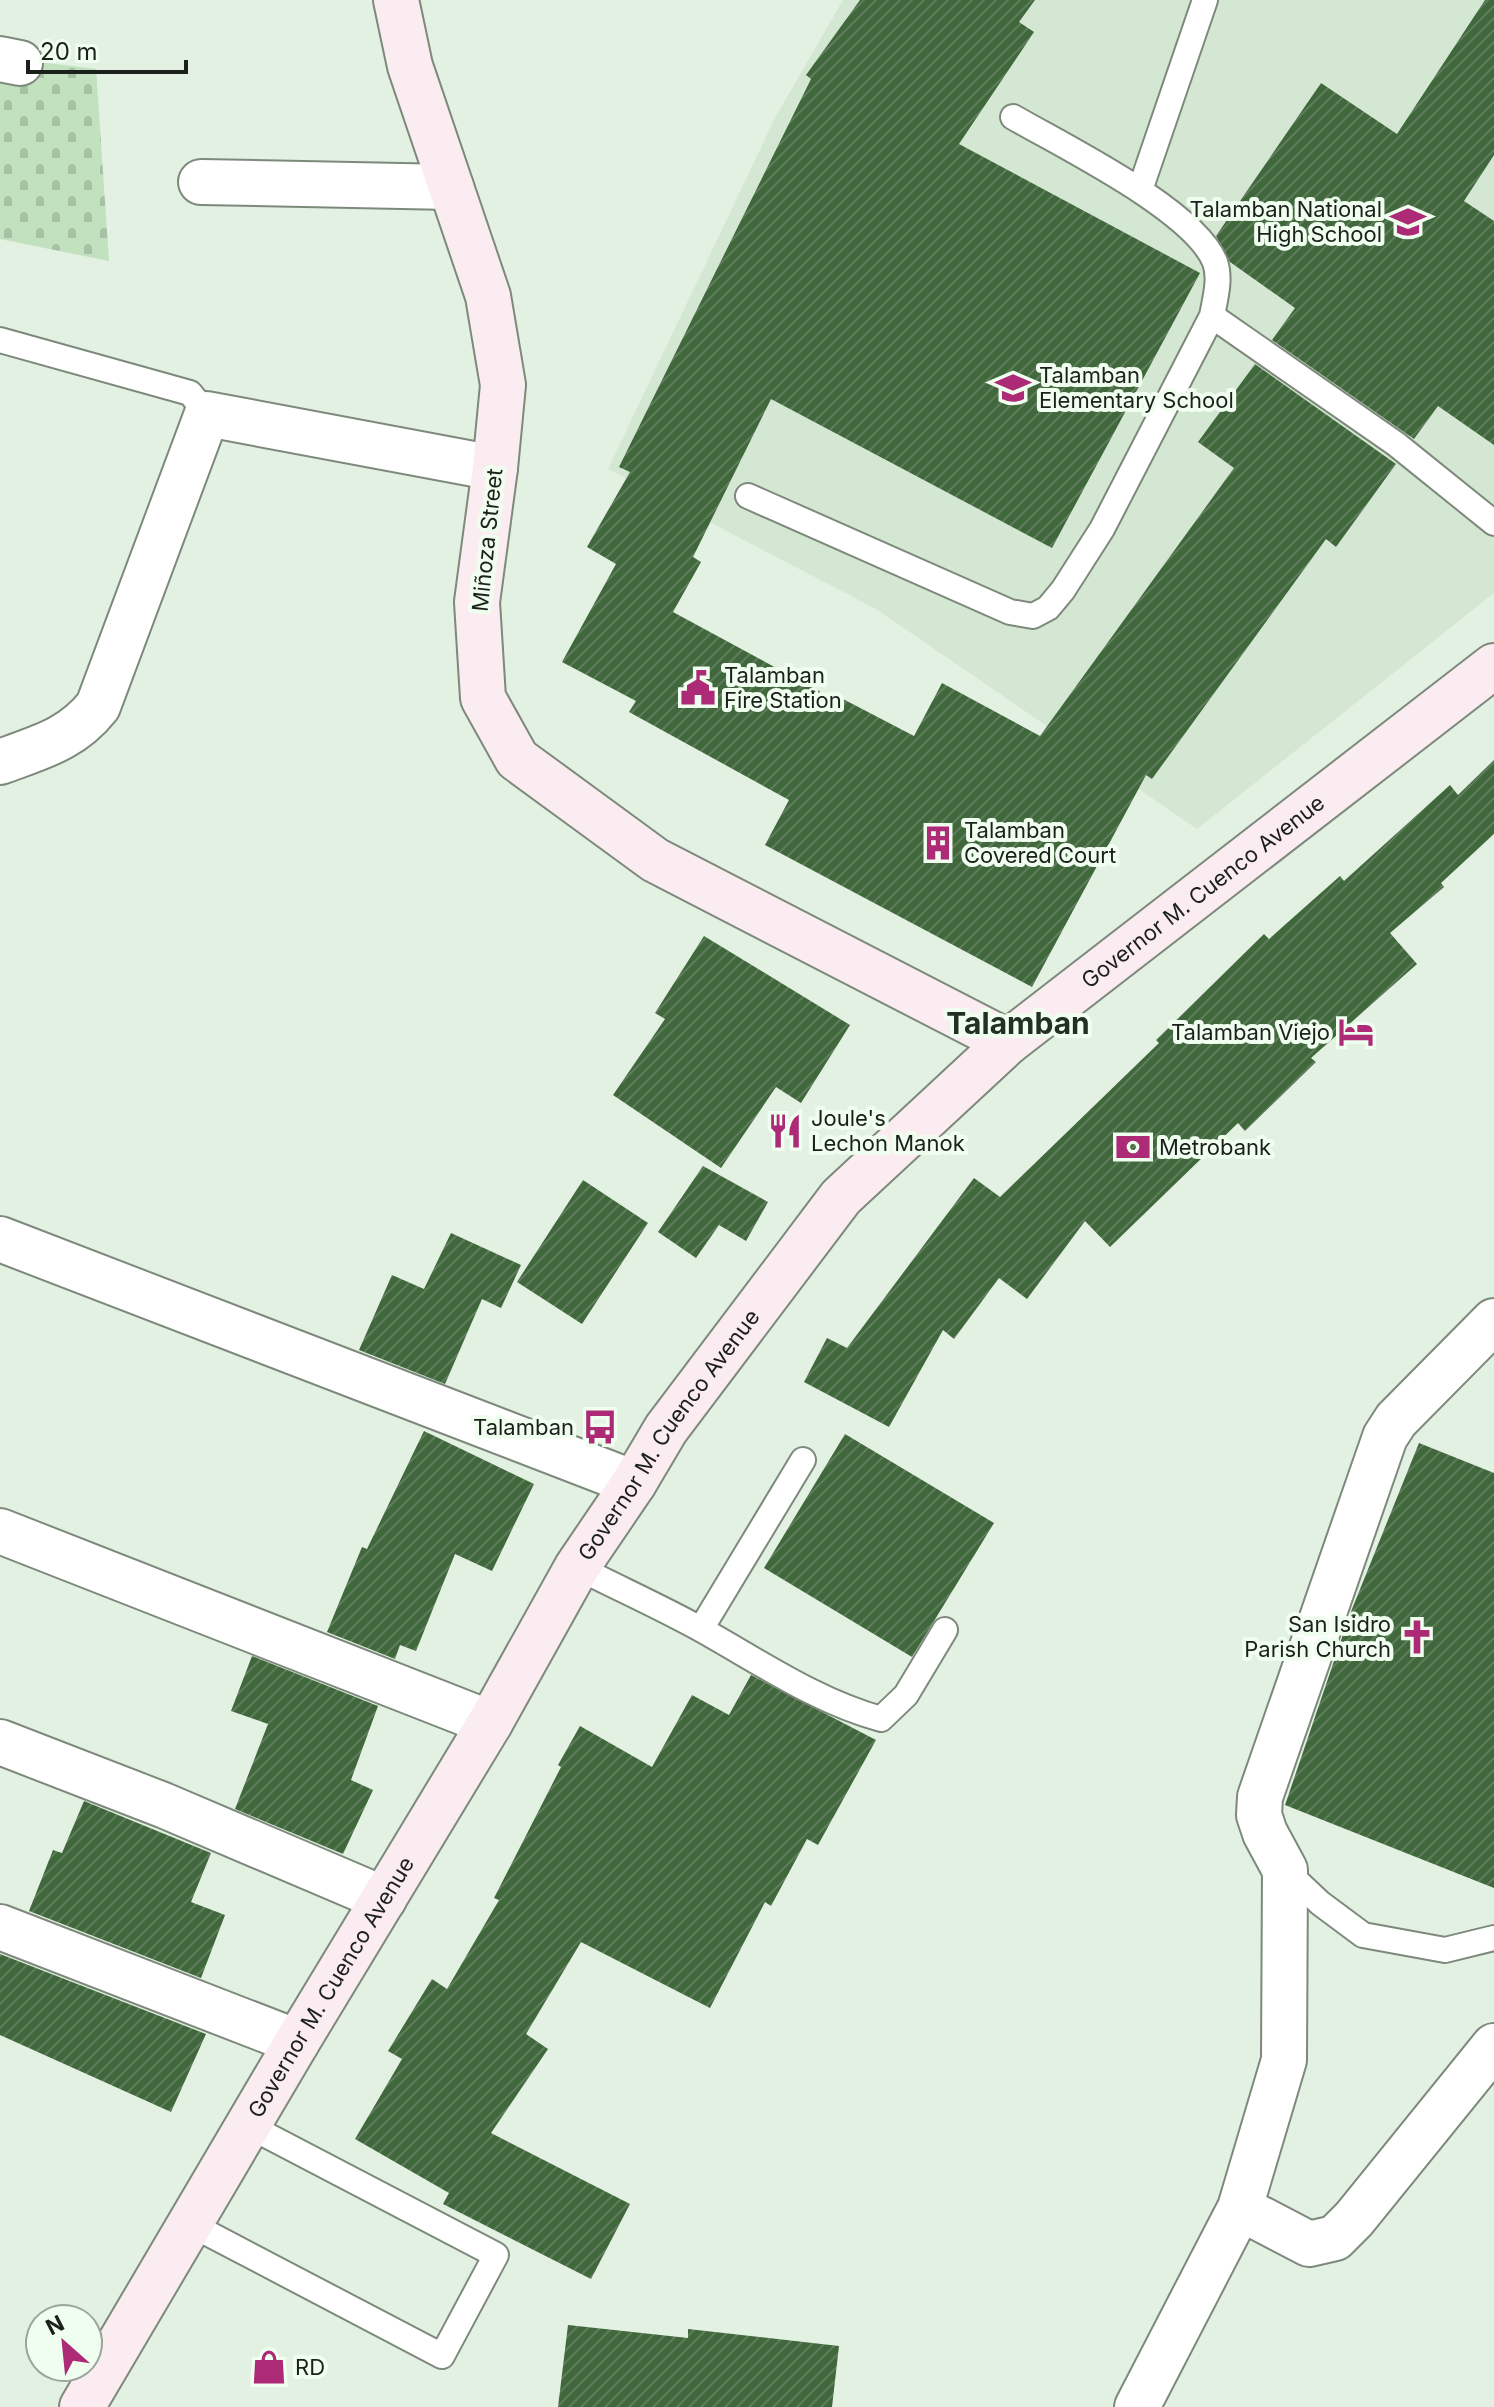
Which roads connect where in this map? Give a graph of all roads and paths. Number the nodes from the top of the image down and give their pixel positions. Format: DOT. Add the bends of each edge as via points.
graph roads {
  1 [pos="396,0"];
  2 [pos="1205,0"];
  3 [pos="1013,117"];
  4 [pos="201,182"];
  5 [pos="451,187"];
  6 [pos="1140,190"];
  7 [pos="1212,316"];
  8 [pos="0,340"];
  9 [pos="207,414"];
  10 [pos="495,468"];
  11 [pos="748,496"];
  12 [pos="1494,523"];
  13 [pos="1494,666"];
  14 [pos="0,762"];
  15 [pos="1008,1042"];
  16 [pos="0,1239"];
  17 [pos="1494,1321"];
  18 [pos="803,1460"];
  19 [pos="634,1483"];
  20 [pos="0,1531"];
  21 [pos="577,1567"];
  22 [pos="701,1629"];
  23 [pos="945,1630"];
  24 [pos="490,1723"];
  25 [pos="0,1742"];
  26 [pos="1285,1870"];
  27 [pos="384,1899"];
  28 [pos="0,1927"];
  29 [pos="1494,1938"];
  30 [pos="297,2042"];
  31 [pos="1494,2046"];
  32 [pos="249,2126"];
  33 [pos="1240,2208"];
  34 [pos="192,2225"];
  35 [pos="82,2407"];
  36 [pos="1137,2407"];
  1 -- 5 [label="main road, Miñoza Street" via="410,66"];
  2 -- 6 [label="lane"];
  3 -- 6 [label="lane"];
  4 -- 5 [label="street"];
  5 -- 10 [label="main road, Miñoza Street" via="488,296 503,385"];
  6 -- 7 [label="lane" via="1194,233 1213,258 1218,280"];
  7 -- 11 [label="lane" via="1102,529 1063,590 1033,616 1010,612"];
  7 -- 12 [label="lane" via="1396,444"];
  8 -- 9 [label="lane" via="190,393"];
  9 -- 10 [label="street"];
  9 -- 14 [label="street" via="98,706 84,724 61,739"];
  10 -- 15 [label="main road, Miñoza Street" via="477,602 483,698 517,759 655,860"];
  13 -- 15 [label="main road, Governor M. Cuenco Avenue"];
  15 -- 19 [label="main road, Governor M. Cuenco Avenue" via="841,1197 666,1429"];
  16 -- 19 [label="street"];
  17 -- 26 [label="street" via="1385,1437 1260,1797 1265,1833"];
  18 -- 22 [label="lane"];
  19 -- 21 [label="main road, Governor M. Cuenco Avenue"];
  20 -- 24 [label="street"];
  21 -- 22 [label="lane"];
  21 -- 24 [label="main road, Governor M. Cuenco Avenue"];
  22 -- 23 [label="lane" via="795,1682 881,1719 906,1695"];
  24 -- 27 [label="main road, Governor M. Cuenco Avenue"];
  25 -- 27 [label="street"];
  26 -- 29 [label="lane" via="1363,1935 1445,1950"];
  26 -- 33 [label="street" via="1284,2060"];
  27 -- 30 [label="main road, Governor M. Cuenco Avenue"];
  28 -- 30 [label="street"];
  30 -- 32 [label="main road, Governor M. Cuenco Avenue"];
  31 -- 33 [label="street" via="1335,2238 1309,2244"];
  32 -- 34 [label="main road, Governor M. Cuenco Avenue"];
  32 -- 34 [label="lane" via="496,2255 442,2356"];
  33 -- 36 [label="street"];
  34 -- 35 [label="main road, Governor M. Cuenco Avenue"];
}
